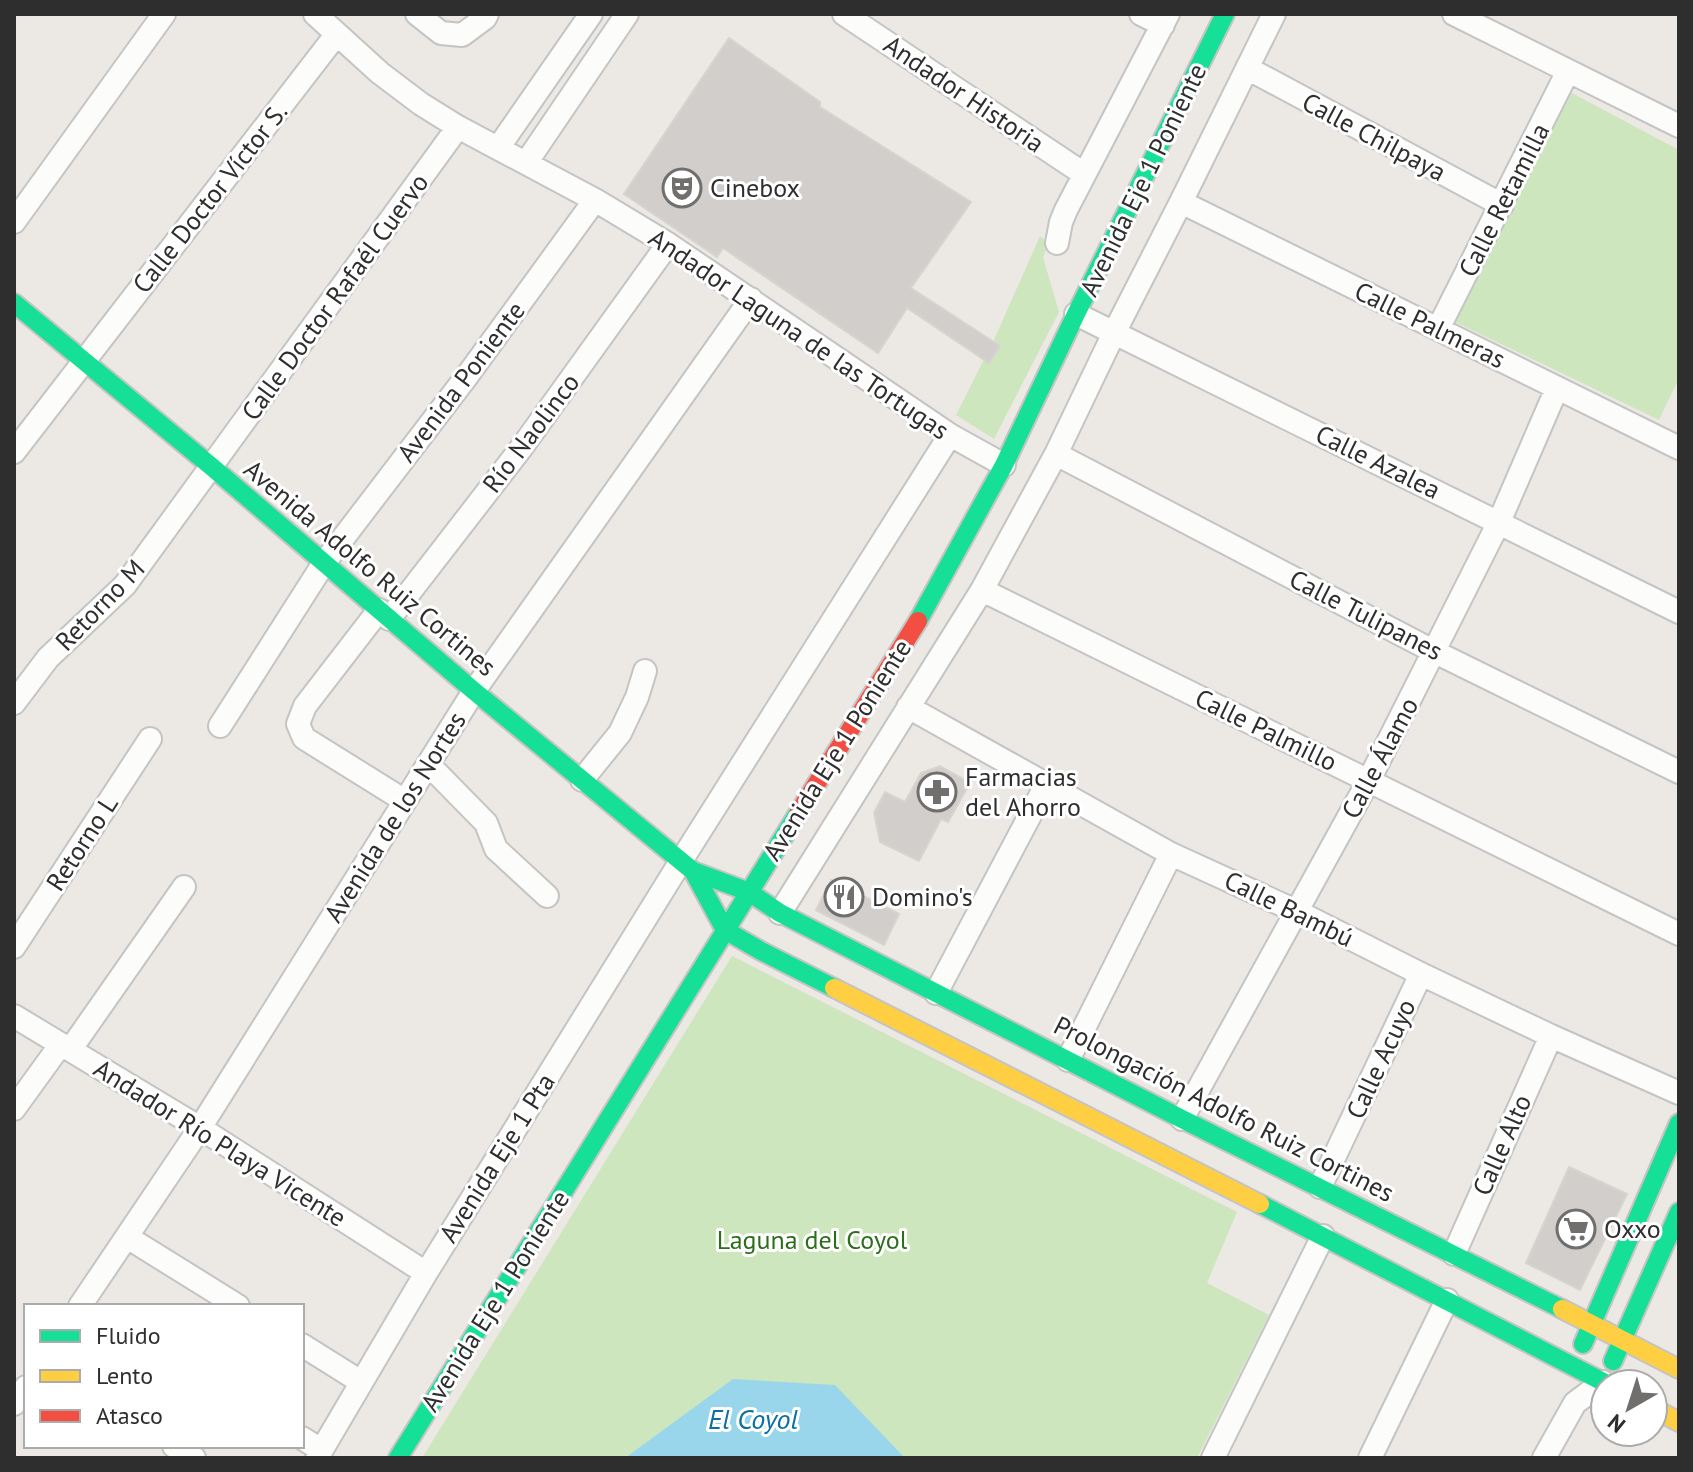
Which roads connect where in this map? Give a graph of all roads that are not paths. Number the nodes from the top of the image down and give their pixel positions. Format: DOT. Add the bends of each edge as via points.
graph roads {
  1 [pos="164,14"];
  2 [pos="315,14"];
  3 [pos="417,14"];
  4 [pos="487,14"];
  5 [pos="591,14"];
  6 [pos="627,14"];
  7 [pos="844,14"];
  8 [pos="1141,14"];
  9 [pos="1225,14"];
  10 [pos="1274,14"];
  11 [pos="1454,14"];
  12 [pos="1166,19"];
  13 [pos="336,35"];
  14 [pos="1247,68"];
  15 [pos="1568,71"];
  16 [pos="1679,126"];
  17 [pos="458,127"];
  18 [pos="498,148"];
  19 [pos="526,163"];
  20 [pos="1084,174"];
  21 [pos="595,200"];
  22 [pos="1181,202"];
  23 [pos="1502,205"];
  24 [pos="14,222"];
  25 [pos="1057,243"];
  26 [pos="668,244"];
  27 [pos="751,299"];
  28 [pos="14,303"];
  29 [pos="1076,314"];
  30 [pos="1438,329"];
  31 [pos="1115,331"];
  32 [pos="84,361"];
  33 [pos="1557,388"];
  34 [pos="950,435"];
  35 [pos="1679,448"];
  36 [pos="14,452"];
  37 [pos="1056,454"];
  38 [pos="1004,465"];
  39 [pos="212,467"];
  40 [pos="1499,522"];
  41 [pos="324,563"];
  42 [pos="982,590"];
  43 [pos="1679,612"];
  44 [pos="384,614"];
  45 [pos="1435,652"];
  46 [pos="645,671"];
  47 [pos="474,691"];
  48 [pos="14,703"];
  49 [pos="908,707"];
  50 [pos="220,726"];
  51 [pos="150,739"];
  52 [pos="428,764"];
  53 [pos="1679,772"];
  54 [pos="582,780"];
  55 [pos="1369,780"];
  56 [pos="1046,785"];
  57 [pos="405,801"];
  58 [pos="1171,854"];
  59 [pos="687,866"];
  60 [pos="184,887"];
  61 [pos="749,892"];
  62 [pos="547,896"];
  63 [pos="1298,912"];
  64 [pos="780,913"];
  65 [pos="725,930"];
  66 [pos="1679,934"];
  67 [pos="14,947"];
  68 [pos="1421,974"];
  69 [pos="944,1015"];
  70 [pos="14,1016"];
  71 [pos="1551,1036"];
  72 [pos="66,1047"];
  73 [pos="1068,1060"];
  74 [pos="1679,1093"];
  75 [pos="14,1109"];
  76 [pos="1182,1119"];
  77 [pos="1144,1122"];
  78 [pos="1679,1123"];
  79 [pos="200,1128"];
  80 [pos="1320,1187"];
  81 [pos="1679,1212"];
  82 [pos="1323,1236"];
  83 [pos="127,1237"];
  84 [pos="1454,1254"];
  85 [pos="426,1273"];
  86 [pos="1447,1300"];
  87 [pos="84,1304"];
  88 [pos="235,1304"];
  89 [pos="1591,1324"];
  90 [pos="1623,1341"];
  91 [pos="304,1346"];
  92 [pos="1575,1366"];
  93 [pos="1611,1368"];
  94 [pos="1679,1369"];
  95 [pos="1589,1374"];
  96 [pos="361,1382"];
  97 [pos="1589,1394"];
  98 [pos="1575,1403"];
  99 [pos="313,1449"];
  100 [pos="398,1458"];
  101 [pos="1213,1458"];
  102 [pos="1370,1458"];
  103 [pos="1544,1458"];
  1 -- 24 [label="street"];
  2 -- 13 [label="street, Andador Laguna de las Tortugas"];
  3 -- 4 [label="street" via="441,33 462,35"];
  5 -- 18 [label="street"];
  6 -- 19 [label="street"];
  7 -- 20 [label="street, Andador Historia"];
  8 -- 12 [label="street"];
  9 -- 29 [label="street, Avenida Eje 1 Poniente"];
  10 -- 14 [label="street, Avenida Eje 1 Poniente"];
  11 -- 15 [label="street"];
  12 -- 20 [label="street, Avenida Eje 1 Poniente"];
  13 -- 17 [label="street, Andador Laguna de las Tortugas"];
  13 -- 32 [label="street, Calle Doctor Víctor S."];
  14 -- 22 [label="street, Avenida Eje 1 Poniente"];
  14 -- 23 [label="street, Calle Chilpaya"];
  15 -- 16 [label="street"];
  15 -- 23 [label="street, Calle Retamilla"];
  17 -- 18 [label="street, Andador Laguna de las Tortugas"];
  17 -- 39 [label="street, Calle Doctor Rafaél Cuervo"];
  18 -- 19 [label="street, Andador Laguna de las Tortugas"];
  19 -- 21 [label="street, Andador Laguna de las Tortugas"];
  20 -- 25 [label="street, Avenida Eje 1 Poniente"];
  21 -- 26 [label="street, Andador Laguna de las Tortugas"];
  21 -- 41 [label="street, Avenida Poniente"];
  22 -- 30 [label="street, Calle Palmeras"];
  22 -- 31 [label="street, Avenida Eje 1 Poniente"];
  23 -- 30 [label="street, Calle Retamilla"];
  26 -- 27 [label="street, Andador Laguna de las Tortugas"];
  26 -- 44 [label="street, Río Naolinco" via="522,447"];
  27 -- 34 [label="street, Andador Laguna de las Tortugas"];
  27 -- 47 [label="street, Avenida de los Nortes"];
  28 -- 32 [label="street, Avenida Adolfo Ruiz Cortines"];
  29 -- 31 [label="street, Calle Azalea"];
  29 -- 38 [label="street, Avenida Eje 1 Poniente"];
  30 -- 33 [label="street, Calle Palmeras"];
  31 -- 37 [label="street, Avenida Eje 1 Poniente"];
  31 -- 40 [label="street, Calle Azalea"];
  32 -- 36 [label="street, Calle Doctor Víctor S."];
  32 -- 39 [label="street, Avenida Adolfo Ruiz Cortines"];
  33 -- 35 [label="street, Calle Palmeras"];
  33 -- 40 [label="street, Calle Álamo"];
  34 -- 38 [label="street, Andador Laguna de las Tortugas"];
  34 -- 59 [label="street, Avenida Eje 1 Pta"];
  37 -- 42 [label="street, Avenida Eje 1 Poniente"];
  37 -- 45 [label="street, Calle Tulipanes"];
  38 -- 61 [label="street, Avenida Eje 1 Poniente" via="916,625"];
  39 -- 41 [label="street, Avenida Adolfo Ruiz Cortines"];
  39 -- 48 [label="street, Retorno M" via="125,585 48,658"];
  40 -- 43 [label="street, Calle Azalea"];
  40 -- 45 [label="street, Calle Álamo"];
  41 -- 44 [label="street, Avenida Adolfo Ruiz Cortines"];
  41 -- 50 [label="street"];
  42 -- 49 [label="street, Avenida Eje 1 Poniente"];
  42 -- 55 [label="street, Calle Palmillo"];
  44 -- 47 [label="street, Avenida Adolfo Ruiz Cortines"];
  44 -- 57 [label="street, Río Naolinco" via="305,706 298,724 304,738"];
  45 -- 53 [label="street, Calle Tulipanes"];
  45 -- 55 [label="street, Calle Álamo"];
  46 -- 54 [label="street" via="620,733"];
  47 -- 52 [label="street, Avenida de los Nortes"];
  47 -- 54 [label="street, Avenida Adolfo Ruiz Cortines"];
  49 -- 56 [label="street, Calle Bambú"];
  49 -- 64 [label="street, Avenida Eje 1 Poniente"];
  51 -- 67 [label="street, Retorno L"];
  52 -- 57 [label="street, Avenida de los Nortes"];
  52 -- 62 [label="street" via="486,823 496,849"];
  54 -- 59 [label="street, Avenida Adolfo Ruiz Cortines"];
  55 -- 63 [label="street, Calle Álamo"];
  55 -- 66 [label="street, Calle Palmillo"];
  56 -- 58 [label="street, Calle Bambú"];
  56 -- 69 [label="street"];
  57 -- 79 [label="street, Avenida de los Nortes"];
  58 -- 63 [label="street, Calle Bambú"];
  58 -- 73 [label="street"];
  59 -- 61 [label="street, Avenida Adolfo Ruiz Cortines"];
  59 -- 65 [label="street, Avenida Adolfo Ruiz Cortines"];
  59 -- 85 [label="street, Avenida Eje 1 Pta"];
  60 -- 72 [label="street"];
  61 -- 64 [label="street, Prolongación Adolfo Ruiz Cortines"];
  61 -- 65 [label="street, Avenida Eje 1 Poniente"];
  63 -- 68 [label="street, Calle Bambú"];
  63 -- 76 [label="street, Calle Álamo"];
  64 -- 69 [label="street, Prolongación Adolfo Ruiz Cortines"];
  65 -- 69 [label="street, Prolongación Adolfo Ruiz Cortines" via="761,951"];
  65 -- 100 [label="street, Avenida Eje 1 Poniente"];
  68 -- 71 [label="street, Calle Bambú"];
  68 -- 80 [label="street, Calle Acuyo"];
  69 -- 73 [label="street, Prolongación Adolfo Ruiz Cortines"];
  69 -- 77 [label="street, Prolongación Adolfo Ruiz Cortines"];
  70 -- 72 [label="street, Andador Río Playa Vicente"];
  71 -- 74 [label="street, Calle Bambú"];
  71 -- 84 [label="street, Calle Alto"];
  72 -- 75 [label="street"];
  72 -- 79 [label="street, Andador Río Playa Vicente"];
  73 -- 77 [label="street, Prolongación Adolfo Ruiz Cortines"];
  76 -- 77 [label="street, Prolongación Adolfo Ruiz Cortines"];
  76 -- 80 [label="street, Prolongación Adolfo Ruiz Cortines"];
  77 -- 82 [label="street, Prolongación Adolfo Ruiz Cortines"];
  78 -- 89 [label="street"];
  79 -- 83 [label="street, Avenida de los Nortes"];
  79 -- 85 [label="street, Andador Río Playa Vicente"];
  80 -- 84 [label="street, Prolongación Adolfo Ruiz Cortines"];
  81 -- 90 [label="street"];
  82 -- 86 [label="street, Prolongación Adolfo Ruiz Cortines"];
  82 -- 101 [label="street"];
  83 -- 87 [label="street, Avenida de los Nortes"];
  83 -- 88 [label="street"];
  84 -- 89 [label="street, Prolongación Adolfo Ruiz Cortines"];
  85 -- 96 [label="street, Avenida Eje 1 Pta"];
  86 -- 92 [label="street, Prolongación Adolfo Ruiz Cortines"];
  86 -- 102 [label="street"];
  89 -- 90 [label="street, Prolongación Adolfo Ruiz Cortines"];
  89 -- 92 [label="street"];
  90 -- 93 [label="street"];
  90 -- 94 [label="street, Prolongación Adolfo Ruiz Cortines"];
  91 -- 96 [label="street"];
  92 -- 95 [label="street, Prolongación Adolfo Ruiz Cortines"];
  92 -- 98 [label="street"];
  96 -- 99 [label="street, Avenida Eje 1 Pta"];
  97 -- 98 [label="street"];
  98 -- 103 [label="street"];
}
